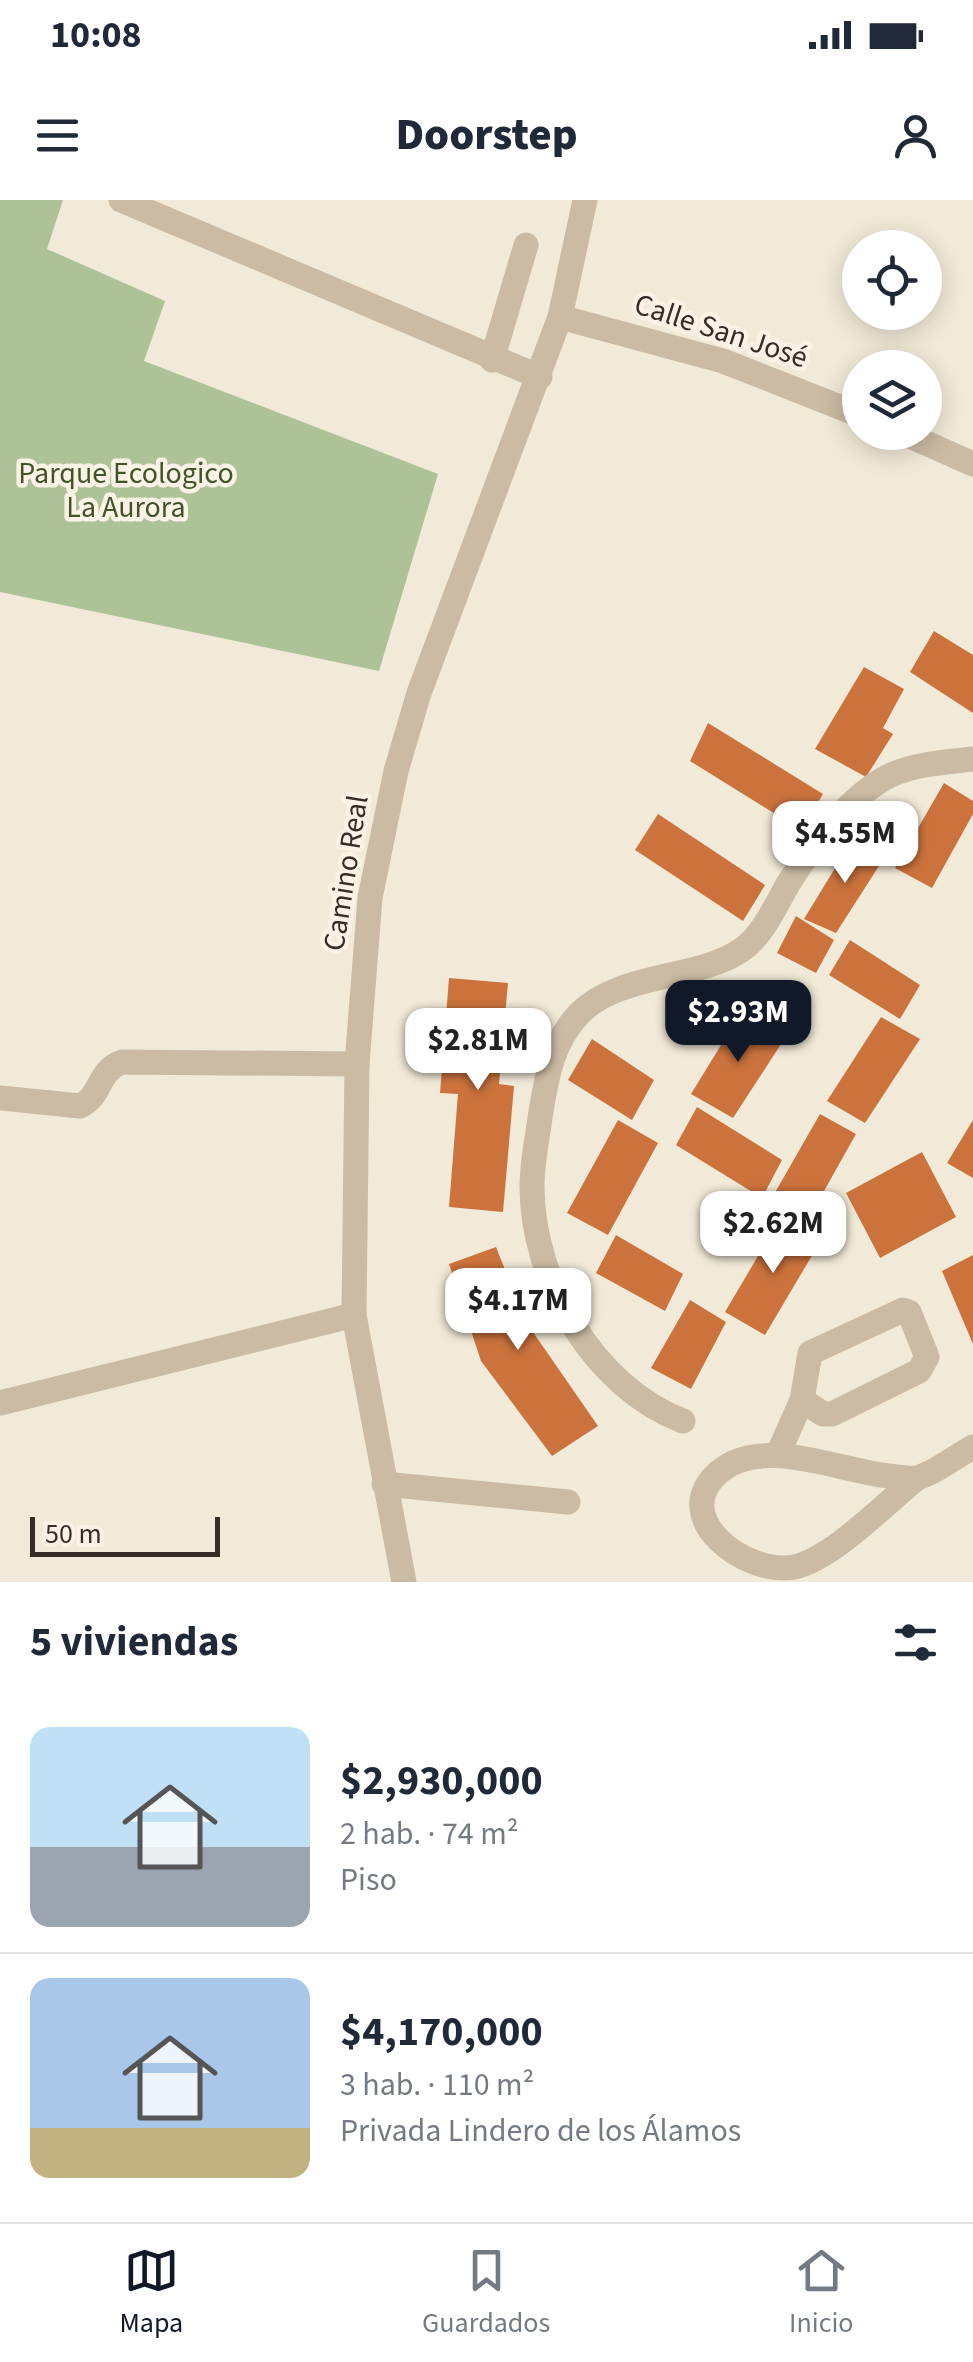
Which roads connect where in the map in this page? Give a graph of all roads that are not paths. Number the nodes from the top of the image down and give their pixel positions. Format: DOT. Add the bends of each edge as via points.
graph roads {
  1 [pos="120,200"];
  2 [pos="585,200"];
  3 [pos="526,245"];
  4 [pos="560,317"];
  5 [pos="492,360"];
  6 [pos="540,377"];
  7 [pos="842,408"];
  8 [pos="942,450"];
  9 [pos="973,464"];
  10 [pos="973,759"];
  11 [pos="357,1064"];
  12 [pos="0,1098"];
  13 [pos="354,1315"];
  14 [pos="802,1400"];
  15 [pos="0,1403"];
  16 [pos="683,1421"];
  17 [pos="973,1447"];
  18 [pos="778,1454"];
  19 [pos="917,1478"];
  20 [pos="384,1484"];
  21 [pos="568,1502"];
  22 [pos="404,1582"];
  1 -- 5 [label="street"];
  2 -- 4 [label="street, Camino Real"];
  3 -- 5 [label="street"];
  4 -- 6 [label="street, Camino Real"];
  4 -- 7 [label="street, Calle San José" via="723,361"];
  5 -- 6 [label="street"];
  6 -- 11 [label="street, Camino Real" via="418,693 396,771 370,898"];
  8 -- 9 [label="street"];
  10 -- 16 [label="street" via="891,775 809,851 761,930 739,952 596,998 562,1034 548,1072 532,1186 538,1234 580,1335 610,1376 656,1411"];
  11 -- 12 [label="street" via="122,1062 103,1073 94,1095 80,1106"];
  11 -- 13 [label="street, Camino Real"];
  13 -- 15 [label="street"];
  13 -- 20 [label="street, Camino Real"];
  14 -- 14 [label="street" via="832,1414 924,1368 927,1357 909,1312 810,1352"];
  14 -- 18 [label="street"];
  17 -- 19 [label="street"];
  18 -- 19 [label="street"];
  18 -- 19 [label="street" via="721,1470 704,1498 704,1515 720,1544 762,1567 815,1560"];
  20 -- 21 [label="street"];
  20 -- 22 [label="street, Camino Real"];
}
